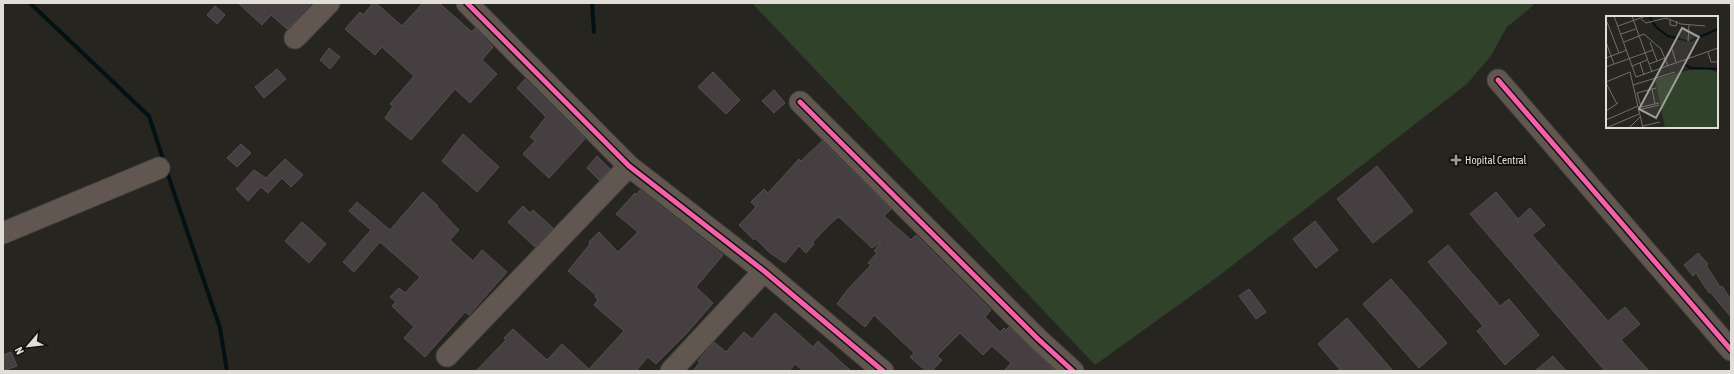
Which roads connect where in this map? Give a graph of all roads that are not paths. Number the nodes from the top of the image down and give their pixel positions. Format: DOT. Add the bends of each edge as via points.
graph roads {
  1 [pos="329,3"];
  2 [pos="467,3"];
  3 [pos="295,38"];
  4 [pos="1498,80"];
  5 [pos="800,102"];
  6 [pos="629,166"];
  7 [pos="159,168"];
  8 [pos="3,233"];
  9 [pos="764,271"];
  10 [pos="1731,350"];
  11 [pos="447,356"];
  12 [pos="671,371"];
  13 [pos="883,371"];
  14 [pos="1073,371"];
  1 -- 3 [label="street"];
  2 -- 6 [label="street"];
  4 -- 10 [label="street"];
  5 -- 14 [label="street"];
  6 -- 9 [label="street"];
  6 -- 11 [label="street"];
  7 -- 8 [label="street"];
  9 -- 12 [label="street"];
  9 -- 13 [label="street"];
}
